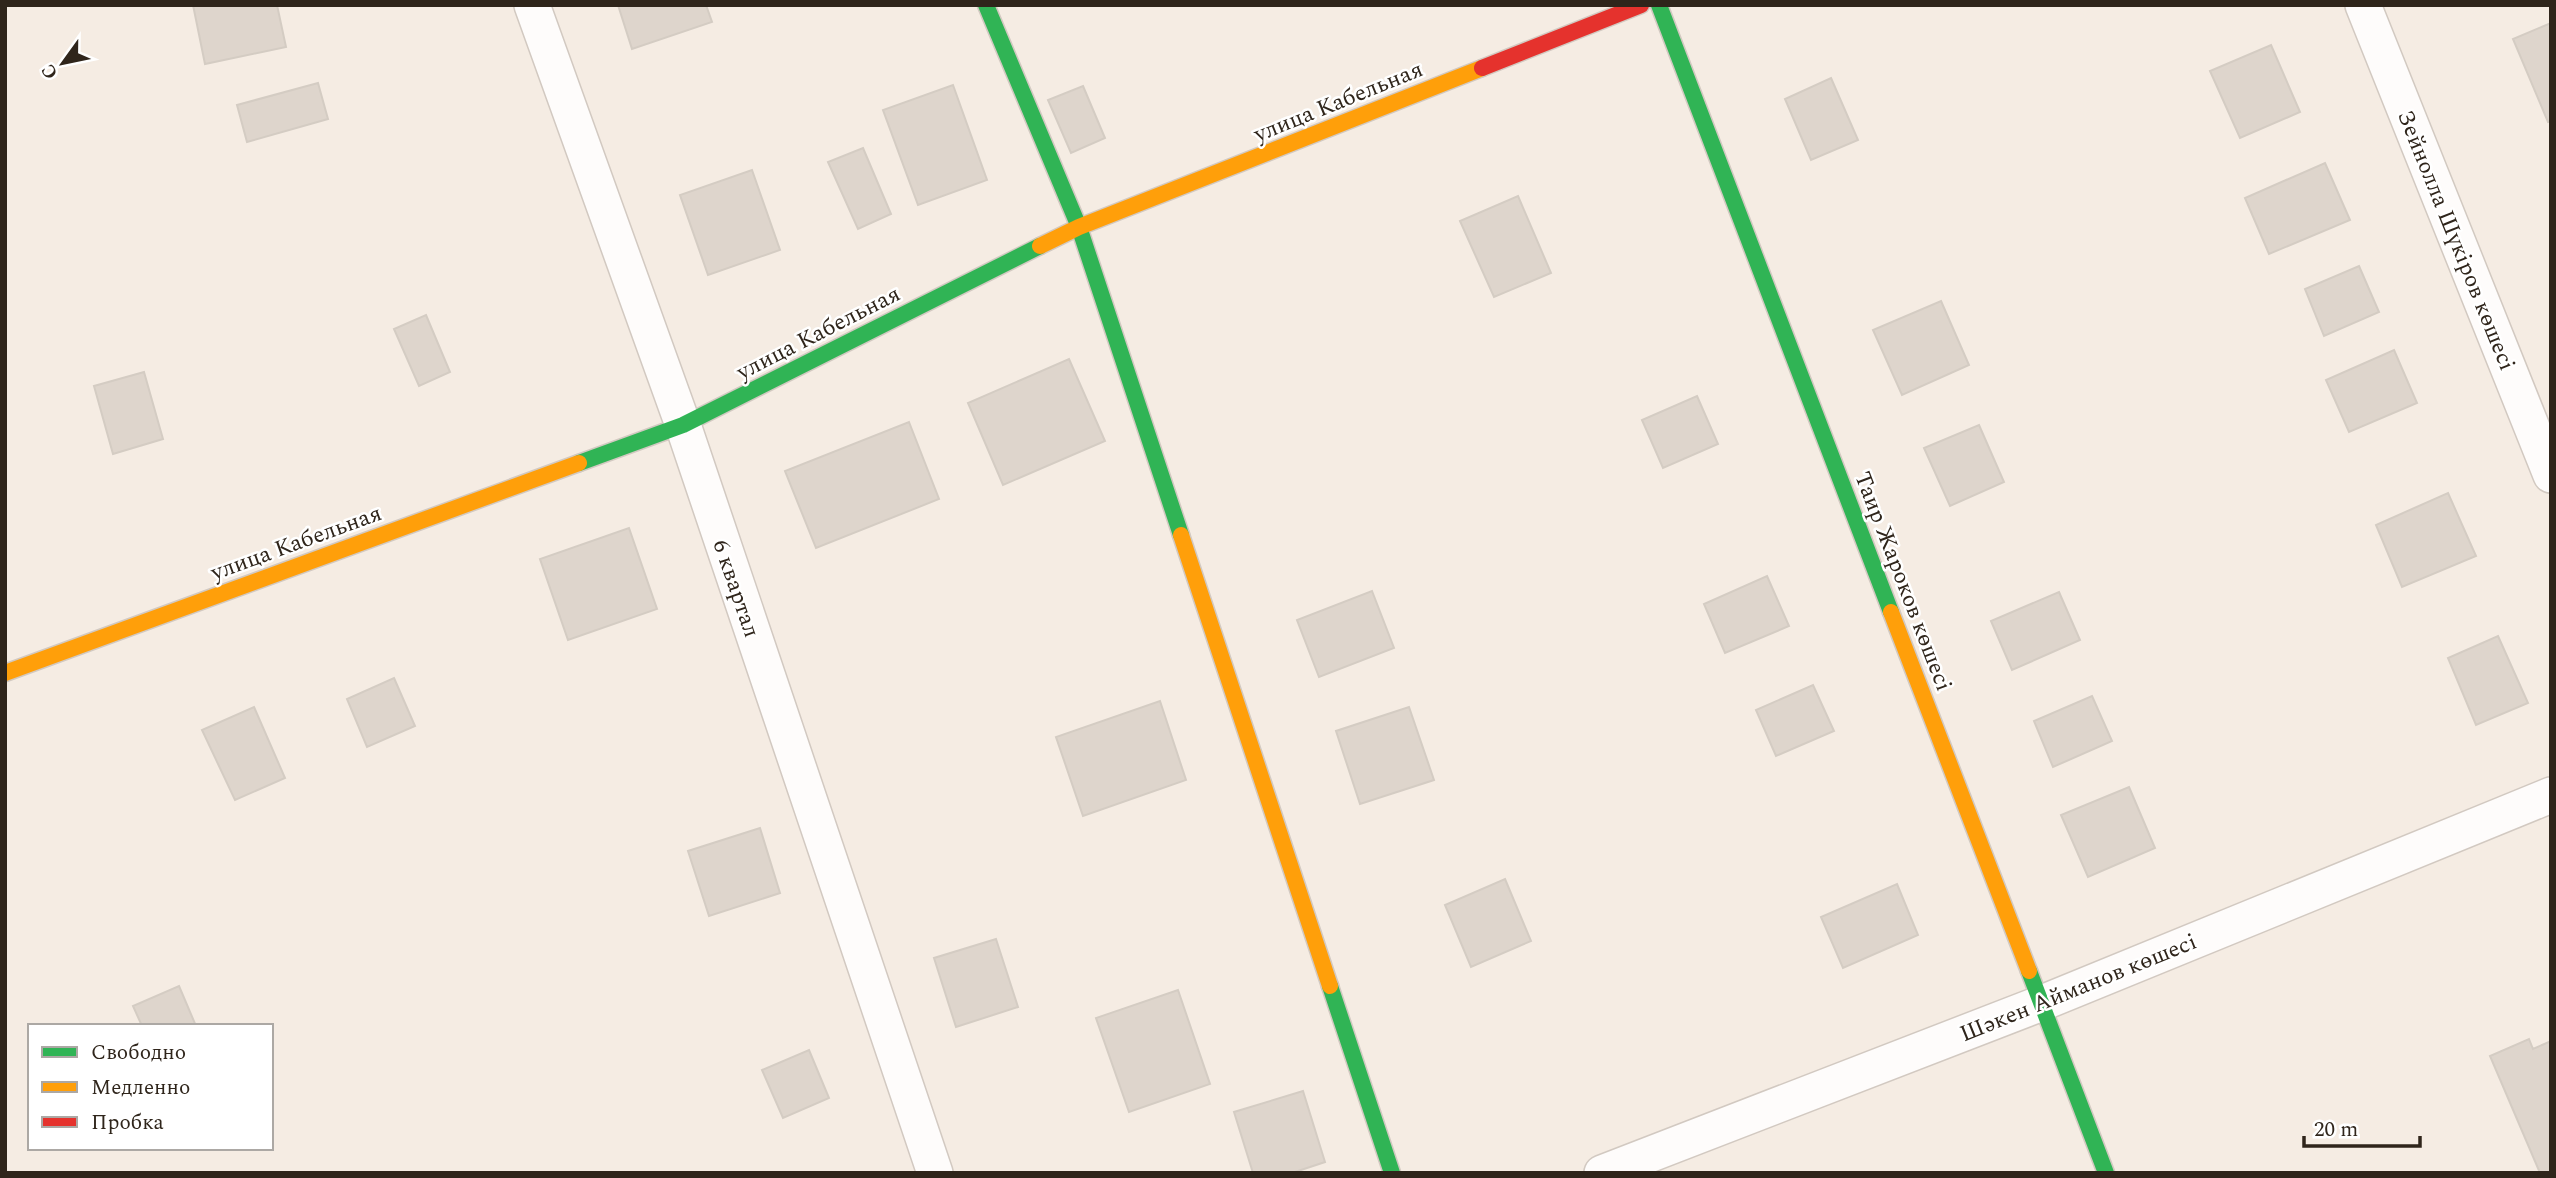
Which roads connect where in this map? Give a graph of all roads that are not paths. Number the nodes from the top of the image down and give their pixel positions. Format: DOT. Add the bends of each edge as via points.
graph roads {
  1 [pos="532,5"];
  2 [pos="986,5"];
  3 [pos="1642,5"];
  4 [pos="1659,5"];
  5 [pos="2363,5"];
  6 [pos="1079,227"];
  7 [pos="683,425"];
  8 [pos="2551,475"];
  9 [pos="5,673"];
  10 [pos="2551,795"];
  11 [pos="2042,1003"];
  12 [pos="934,1173"];
  13 [pos="1392,1173"];
  14 [pos="1602,1173"];
  15 [pos="2106,1173"];
  1 -- 7 [label="street, 6 квартал"];
  2 -- 6 [label="street"];
  3 -- 6 [label="street, улица Кабельная"];
  4 -- 11 [label="street, Таир Жароков көшесі"];
  5 -- 8 [label="street, Зейнолла Шүкіров көшесі"];
  6 -- 7 [label="street, улица Кабельная"];
  6 -- 13 [label="street"];
  7 -- 9 [label="street, улица Кабельная"];
  7 -- 12 [label="street, 6 квартал"];
  10 -- 11 [label="street, Шәкен Айманов көшесі"];
  11 -- 14 [label="street, Шәкен Айманов көшесі"];
  11 -- 15 [label="street, Таир Жароков көшесі"];
}
